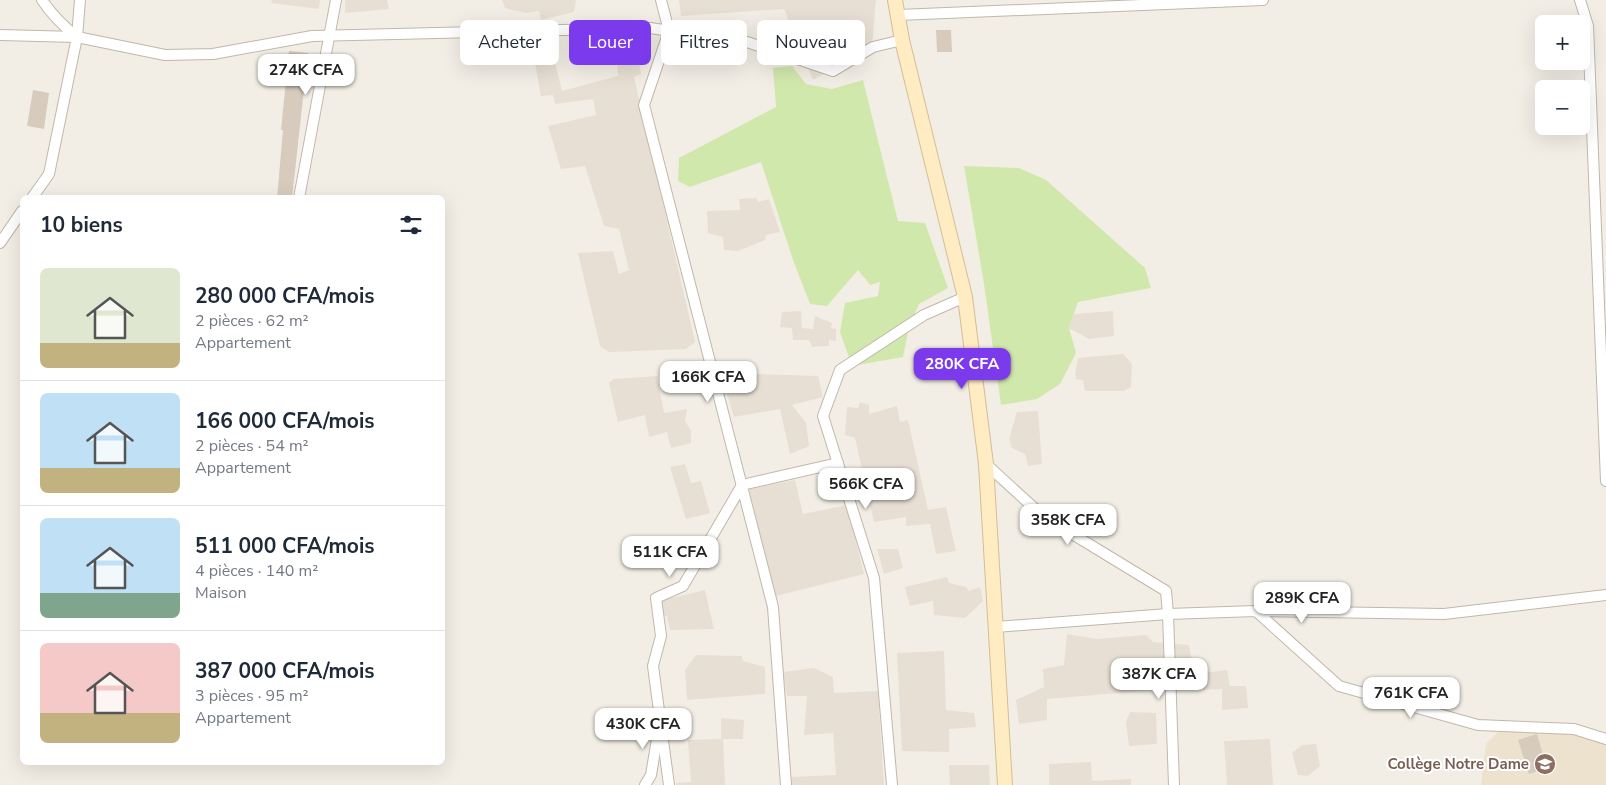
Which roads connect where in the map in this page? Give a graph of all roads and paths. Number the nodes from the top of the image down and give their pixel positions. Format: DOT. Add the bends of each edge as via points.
graph roads {
  1 [pos="42,0"];
  2 [pos="80,0"];
  3 [pos="336,0"];
  4 [pos="661,0"];
  5 [pos="895,0"];
  6 [pos="1263,0"];
  7 [pos="1580,0"];
  8 [pos="1120,3"];
  9 [pos="898,16"];
  10 [pos="666,20"];
  11 [pos="661,30"];
  12 [pos="0,36"];
  13 [pos="330,36"];
  14 [pos="77,37"];
  15 [pos="902,40"];
  16 [pos="747,42"];
  17 [pos="661,55"];
  18 [pos="34,195"];
  19 [pos="301,195"];
  20 [pos="20,214"];
  21 [pos="0,243"];
  22 [pos="965,296"];
  23 [pos="838,463"];
  24 [pos="986,464"];
  25 [pos="1606,482"];
  26 [pos="742,485"];
  27 [pos="1606,595"];
  28 [pos="1256,611"];
  29 [pos="1168,614"];
  30 [pos="996,627"];
  31 [pos="660,722"];
  32 [pos="1606,739"];
  33 [pos="645,785"];
  34 [pos="669,785"];
  35 [pos="786,785"];
  36 [pos="892,785"];
  37 [pos="1005,785"];
  38 [pos="1174,785"];
  1 -- 14 [label="street" via="58,21"];
  2 -- 14 [label="street"];
  3 -- 13 [label="street"];
  4 -- 10 [label="street"];
  5 -- 9 [label="main road"];
  6 -- 8 [label="street"];
  7 -- 25 [label="street" via="1588,26"];
  8 -- 9 [label="street"];
  9 -- 15 [label="main road"];
  11 -- 13 [label="street"];
  12 -- 14 [label="street"];
  13 -- 14 [label="street" via="312,36 213,54 165,55"];
  13 -- 19 [label="street"];
  14 -- 18 [label="street" via="49,174"];
  15 -- 16 [label="street" via="873,47 833,71"];
  15 -- 22 [label="main road"];
  17 -- 26 [label="street" via="644,105"];
  20 -- 21 [label="street"];
  22 -- 23 [label="street" via="924,315 840,370 823,416"];
  22 -- 24 [label="main road"];
  23 -- 26 [label="street"];
  23 -- 36 [label="street" via="874,578"];
  24 -- 29 [label="street" via="1034,508 1166,591"];
  24 -- 30 [label="main road"];
  26 -- 31 [label="street" via="683,586 656,598 661,636 653,666"];
  26 -- 35 [label="street" via="773,607"];
  27 -- 28 [label="street" via="1444,614"];
  28 -- 29 [label="street"];
  28 -- 32 [label="street" via="1339,686 1478,725 1574,729"];
  29 -- 30 [label="street"];
  29 -- 38 [label="street"];
  30 -- 37 [label="main road"];
  31 -- 33 [label="street" via="651,775"];
  31 -- 34 [label="street"];
}
